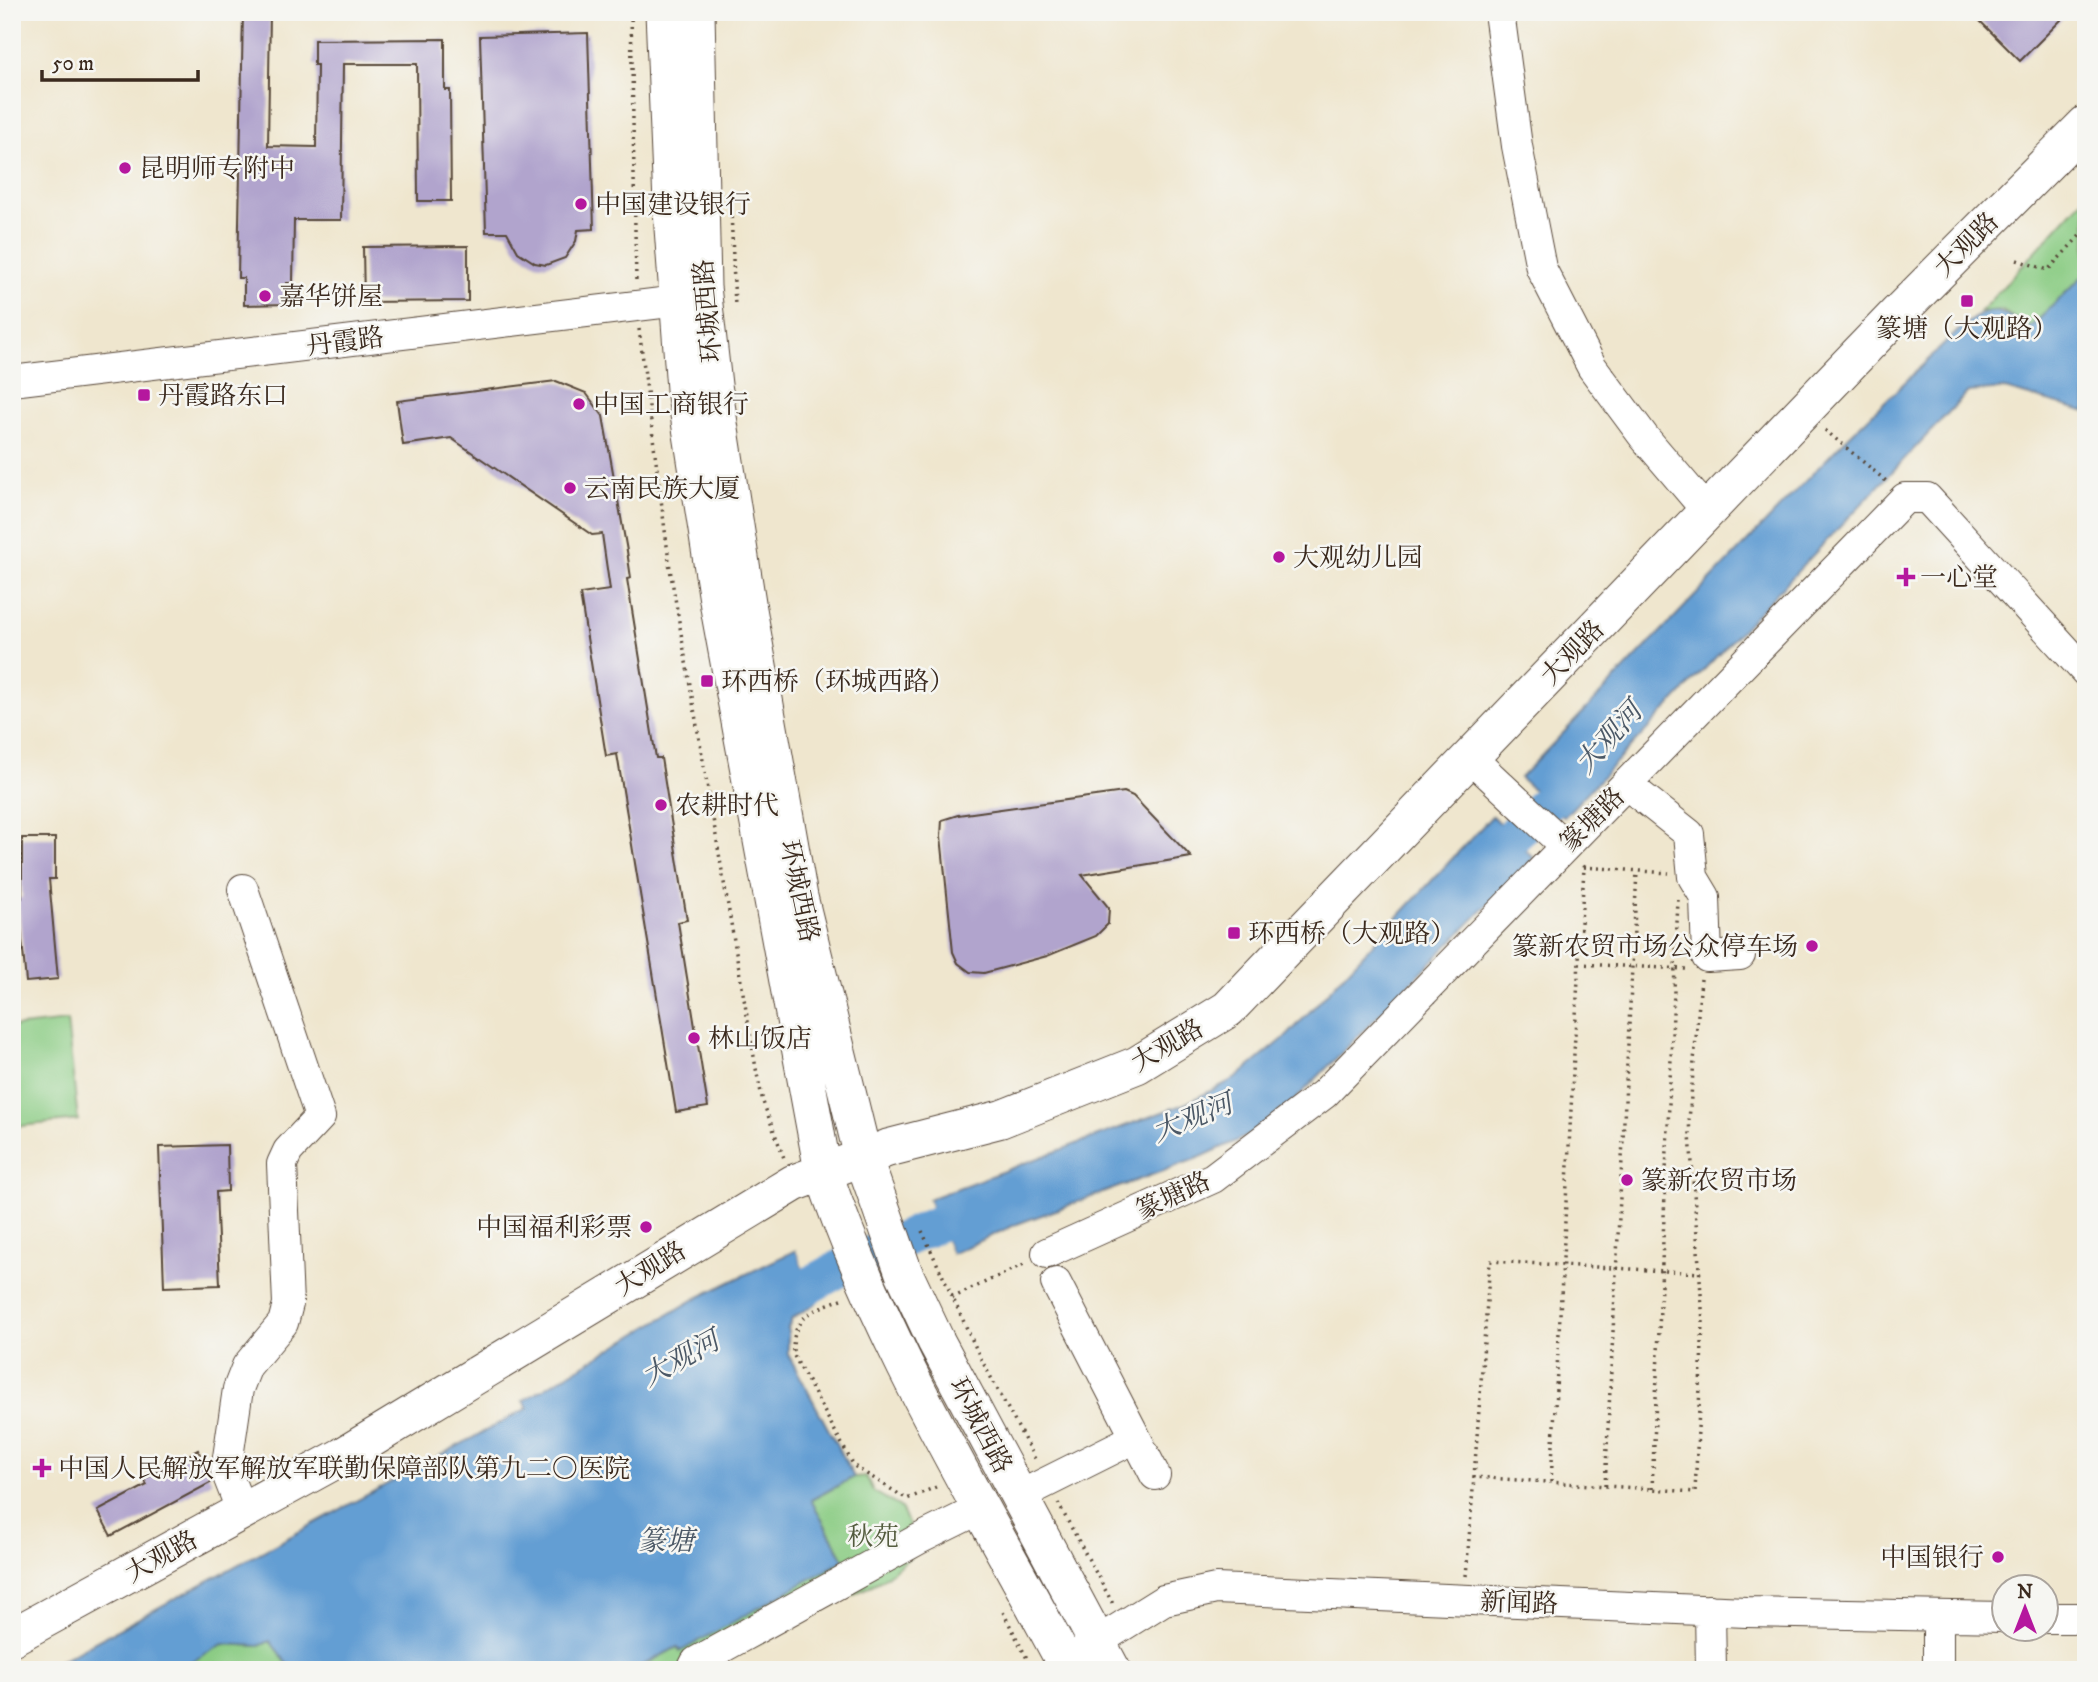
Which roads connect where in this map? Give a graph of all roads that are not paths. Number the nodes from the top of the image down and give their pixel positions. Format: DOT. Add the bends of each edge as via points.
graph roads {
  1 [pos="664,12"];
  2 [pos="695,12"];
  3 [pos="1499,12"];
  4 [pos="2086,124"];
  5 [pos="678,301"];
  6 [pos="12,381"];
  7 [pos="1707,511"];
  8 [pos="2086,672"];
  9 [pos="1471,758"];
  10 [pos="1626,784"];
  11 [pos="1574,857"];
  12 [pos="243,889"];
  13 [pos="1740,955"];
  14 [pos="863,1157"];
  15 [pos="809,1177"];
  16 [pos="1047,1253"];
  17 [pos="1056,1283"];
  18 [pos="1135,1438"];
  19 [pos="1155,1475"];
  20 [pos="1033,1489"];
  21 [pos="982,1508"];
  22 [pos="242,1512"];
  23 [pos="1710,1610"];
  24 [pos="1938,1616"];
  25 [pos="1990,1617"];
  26 [pos="2060,1618"];
  27 [pos="2086,1618"];
  28 [pos="12,1637"];
  29 [pos="1111,1645"];
  30 [pos="1063,1667"];
  31 [pos="692,1670"];
  32 [pos="1711,1670"];
  33 [pos="1938,1670"];
  1 -- 5 [label="main road, 环城西路"];
  2 -- 14 [label="main road, 环城西路" via="702,287 713,385 799,897"];
  3 -- 7 [label="street" via="1517,146 1541,268 1592,367"];
  4 -- 7 [label="main road, 大观路"];
  5 -- 6 [label="street, 丹霞路"];
  5 -- 15 [label="main road, 环城西路" via="685,389"];
  7 -- 9 [label="main road, 大观路"];
  8 -- 10 [label="street, 篆塘路" via="1927,498 1905,498"];
  9 -- 11 [label="street"];
  9 -- 14 [label="main road, 大观路" via="1228,1009 1137,1065 1002,1119"];
  10 -- 11 [label="street, 篆塘路"];
  10 -- 13 [label="street" via="1689,834 1693,877 1705,897 1707,957"];
  11 -- 16 [label="street, 篆塘路" via="1324,1094 1213,1178"];
  12 -- 22 [label="street" via="320,1117 288,1151 282,1164 288,1304 283,1323 247,1366 238,1389 226,1471"];
  14 -- 15 [label="main road, 大观路"];
  14 -- 20 [label="main road, 环城西路" via="882,1217 919,1267 936,1341"];
  15 -- 21 [label="main road, 环城西路" via="844,1231 855,1293 902,1360"];
  15 -- 22 [label="main road, 大观路"];
  17 -- 18 [label="street"];
  18 -- 19 [label="street"];
  18 -- 20 [label="street"];
  20 -- 29 [label="main road, 环城西路"];
  21 -- 30 [label="main road, 环城西路"];
  21 -- 31 [label="street" via="696,1662"];
  22 -- 28 [label="main road, 大观路"];
  23 -- 24 [label="street, 新闻路"];
  23 -- 29 [label="street, 新闻路" via="1216,1589 1164,1601"];
  23 -- 32 [label="street"];
  24 -- 25 [label="street, 新闻路"];
  24 -- 33 [label="street"];
  26 -- 27 [label="street"];
  29 -- 30 [label="street, 新闻路"];
}
